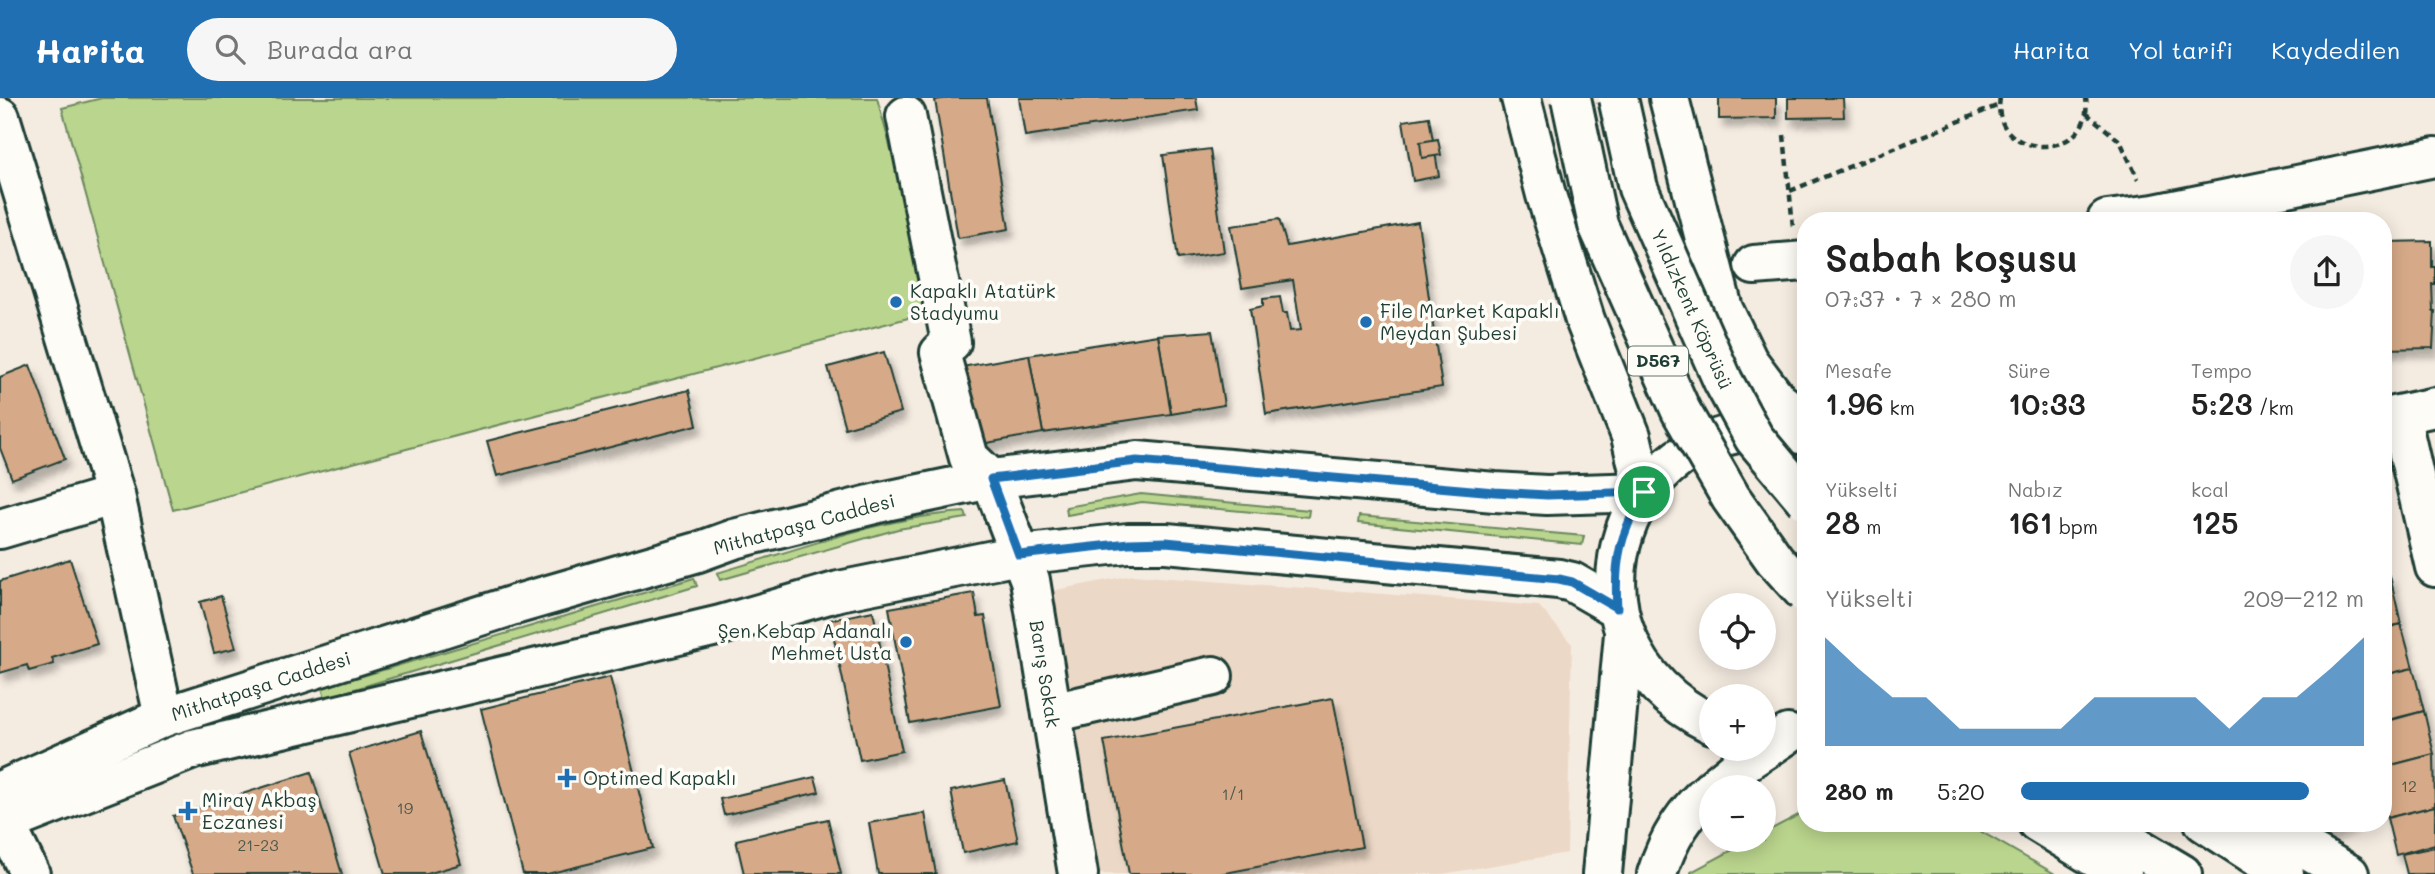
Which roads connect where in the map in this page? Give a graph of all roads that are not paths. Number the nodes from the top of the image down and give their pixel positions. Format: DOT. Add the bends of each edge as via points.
graph roads {
  1 [pos="1521,98"];
  2 [pos="1571,98"];
  3 [pos="1618,98"];
  4 [pos="1669,98"];
  5 [pos="905,116"];
  6 [pos="0,117"];
  7 [pos="2435,157"];
  8 [pos="2164,212"];
  9 [pos="1797,262"];
  10 [pos="1754,265"];
  11 [pos="2406,413"];
  12 [pos="1797,415"];
  13 [pos="1797,434"];
  14 [pos="991,479"];
  15 [pos="1797,489"];
  16 [pos="1644,492"];
  17 [pos="115,495"];
  18 [pos="2,522"];
  19 [pos="1019,555"];
  20 [pos="2435,567"];
  21 [pos="1797,584"];
  22 [pos="1621,621"];
  23 [pos="1213,676"];
  24 [pos="1052,713"];
  25 [pos="164,717"];
  26 [pos="1699,718"];
  27 [pos="1786,733"];
  28 [pos="1728,775"];
  29 [pos="1699,800"];
  30 [pos="2,813"];
  31 [pos="2053,832"];
  32 [pos="2112,832"];
  33 [pos="2219,832"];
  34 [pos="2276,832"];
  35 [pos="30,874"];
  36 [pos="1078,874"];
  37 [pos="1602,874"];
  38 [pos="1657,874"];
  39 [pos="2122,874"];
  40 [pos="2182,874"];
  41 [pos="2284,874"];
  42 [pos="2349,874"];
  1 -- 16 [label="main road" via="1585,320 1630,436"];
  2 -- 21 [label="main road, D567, bridge" via="1598,225 1681,411 1731,498"];
  3 -- 15 [label="main road, Yıldızkent Köprüsü / D567, bridge" via="1638,188 1723,381 1754,438"];
  4 -- 12 [label="main road" via="1723,309 1748,361 1778,401"];
  5 -- 14 [label="main road" via="951,342 940,353 970,458"];
  6 -- 17 [label="main road"];
  7 -- 8 [label="main road"];
  9 -- 10 [label="main road"];
  11 -- 20 [label="main road"];
  13 -- 16 [label="main road" via="1761,430 1708,442 1662,472"];
  14 -- 16 [label="main road, Mithatpaşa Caddesi" via="1137,461 1495,492"];
  14 -- 19 [label="main road, Barış Sokak"];
  14 -- 25 [label="main road, Mithatpaşa Caddesi" via="734,539"];
  16 -- 22 [label="main road" via="1619,547 1615,578"];
  17 -- 18 [label="main road"];
  17 -- 25 [label="main road"];
  19 -- 22 [label="main road, Mithatpaşa Caddesi" via="1166,542 1559,579 1572,582"];
  19 -- 24 [label="main road, Barış Sokak" via="1030,580"];
  19 -- 30 [label="main road, Mithatpaşa Caddesi" via="839,591 721,625 193,749"];
  22 -- 26 [label="main road" via="1649,679"];
  22 -- 37 [label="main road"];
  23 -- 24 [label="main road"];
  24 -- 36 [label="main road, Barış Sokak"];
  25 -- 30 [label="main road, Mithatpaşa Caddesi"];
  27 -- 28 [label="main road"];
  29 -- 38 [label="main road" via="1668,844"];
  30 -- 35 [label="main road"];
  31 -- 39 [label="main road"];
  32 -- 40 [label="main road"];
  33 -- 41 [label="main road"];
  34 -- 42 [label="main road"];
}
